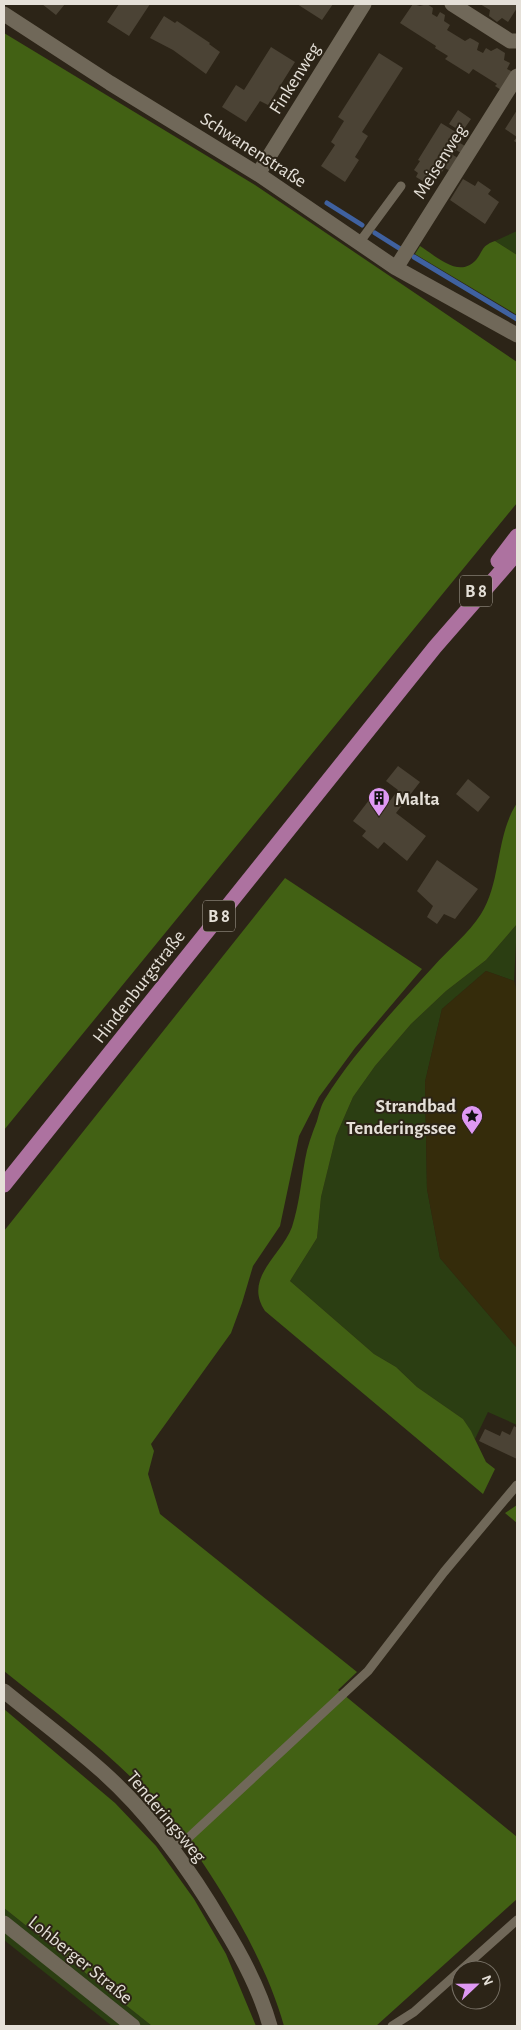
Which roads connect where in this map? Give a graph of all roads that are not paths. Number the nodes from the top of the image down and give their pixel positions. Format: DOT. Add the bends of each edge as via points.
graph roads {
  1 [pos="364,4"];
  2 [pos="452,4"];
  3 [pos="4,14"];
  4 [pos="517,42"];
  5 [pos="517,76"];
  6 [pos="258,174"];
  7 [pos="401,186"];
  8 [pos="359,243"];
  9 [pos="396,268"];
  10 [pos="483,317"];
  11 [pos="517,335"];
  12 [pos="517,343"];
  13 [pos="517,536"];
  14 [pos="517,553"];
  15 [pos="435,647"];
  16 [pos="4,1185"];
  17 [pos="517,1485"];
  18 [pos="4,1691"];
  19 [pos="174,1848"];
  20 [pos="517,1920"];
  21 [pos="4,1923"];
  22 [pos="472,1960"];
  23 [pos="451,1979"];
  24 [pos="134,2026"];
  25 [pos="270,2026"];
  26 [pos="392,2026"];
  1 -- 6 [label="street, Finkenweg"];
  2 -- 4 [label="street" via="510,41"];
  3 -- 6 [label="street, Schwanenstraße"];
  5 -- 9 [label="street, Meisenweg"];
  6 -- 8 [label="street, Schwanenstraße"];
  7 -- 8 [label="lane"];
  8 -- 9 [label="street, Schwanenstraße"];
  9 -- 10 [label="street, Schwanenstraße"];
  10 -- 11 [label="street, Schwanenstraße"];
  10 -- 12 [label="street, Schwanenstraße"];
  13 -- 15 [label="main road, Hindenburgstraße / B 8"];
  14 -- 15 [label="main road, Hindenburgstraße / B 8"];
  15 -- 16 [label="main road, Hindenburgstraße / B 8"];
  17 -- 19 [label="lane" via="444,1572 368,1671"];
  18 -- 19 [label="street, Tenderingsweg" via="103,1772"];
  19 -- 25 [label="street, Tenderingsweg" via="240,1954 265,2006"];
  20 -- 22 [label="lane"];
  21 -- 24 [label="street, Lohberger Straße"];
  23 -- 26 [label="lane" via="414,2012"];
}
